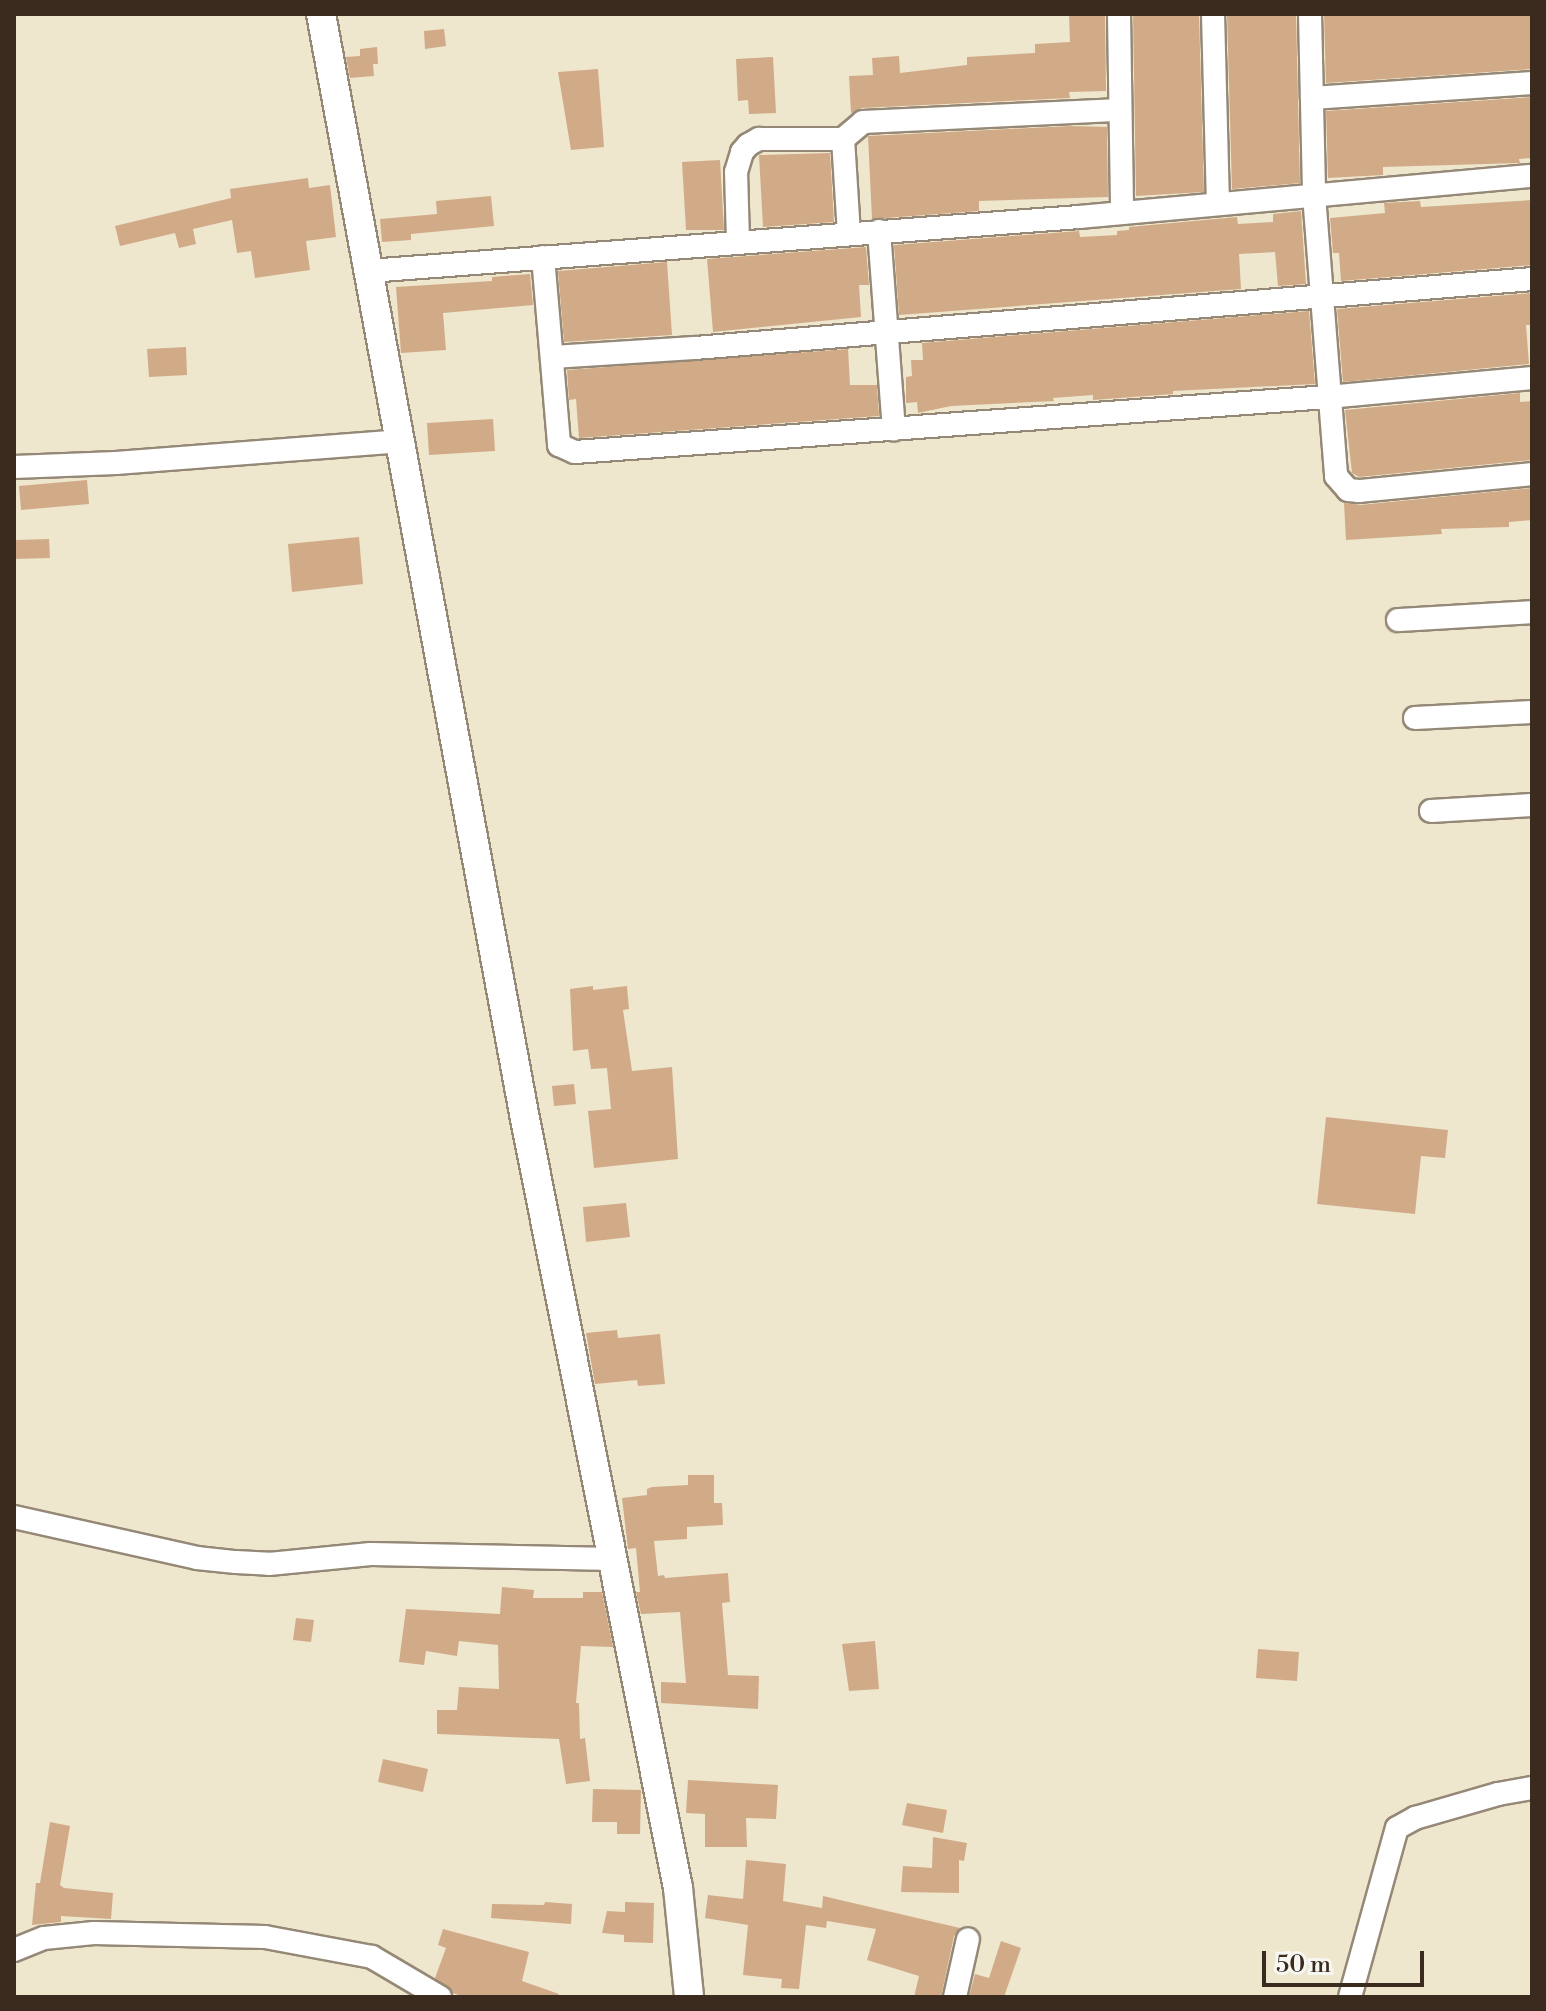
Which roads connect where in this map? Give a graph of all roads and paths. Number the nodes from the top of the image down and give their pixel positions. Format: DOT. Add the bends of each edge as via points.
graph roads {
  1 [pos="321,14"];
  2 [pos="1119,14"];
  3 [pos="1213,14"];
  4 [pos="1310,14"];
  5 [pos="1532,83"];
  6 [pos="1312,98"];
  7 [pos="1120,110"];
  8 [pos="843,139"];
  9 [pos="1532,176"];
  10 [pos="1314,195"];
  11 [pos="1218,204"];
  12 [pos="1122,213"];
  13 [pos="879,231"];
  14 [pos="849,234"];
  15 [pos="738,242"];
  16 [pos="543,257"];
  17 [pos="369,271"];
  18 [pos="1532,279"];
  19 [pos="1321,296"];
  20 [pos="885,331"];
  21 [pos="552,357"];
  22 [pos="1532,378"];
  23 [pos="1328,397"];
  24 [pos="894,429"];
  25 [pos="399,441"];
  26 [pos="14,467"];
  27 [pos="1532,474"];
  28 [pos="1532,612"];
  29 [pos="1398,620"];
  30 [pos="1532,712"];
  31 [pos="1415,718"];
  32 [pos="1532,805"];
  33 [pos="1431,811"];
  34 [pos="14,1517"];
  35 [pos="613,1559"];
  36 [pos="1532,1788"];
  37 [pos="968,1939"];
  38 [pos="14,1950"];
  39 [pos="440,1997"];
  40 [pos="689,1997"];
  41 [pos="955,1997"];
  42 [pos="1350,1997"];
  1 -- 17 [label="main road"];
  2 -- 7 [label="street"];
  3 -- 11 [label="street"];
  4 -- 6 [label="street"];
  5 -- 6 [label="street"];
  6 -- 10 [label="street"];
  7 -- 8 [label="street" via="863,122"];
  7 -- 12 [label="street"];
  8 -- 14 [label="street"];
  8 -- 15 [label="street" via="759,139 748,145 736,172"];
  9 -- 10 [label="street"];
  10 -- 11 [label="street"];
  10 -- 19 [label="street"];
  11 -- 12 [label="street"];
  12 -- 13 [label="street"];
  13 -- 14 [label="street"];
  13 -- 20 [label="street"];
  14 -- 15 [label="street"];
  15 -- 16 [label="street"];
  16 -- 17 [label="street"];
  16 -- 21 [label="street"];
  17 -- 25 [label="main road"];
  18 -- 19 [label="street"];
  19 -- 20 [label="street"];
  19 -- 23 [label="street"];
  20 -- 21 [label="street"];
  20 -- 24 [label="street"];
  21 -- 24 [label="street" via="559,445 575,452"];
  22 -- 23 [label="street"];
  23 -- 24 [label="street"];
  23 -- 27 [label="street" via="1333,466 1348,490"];
  25 -- 26 [label="street"];
  25 -- 35 [label="main road"];
  28 -- 29 [label="street"];
  30 -- 31 [label="street"];
  32 -- 33 [label="street"];
  34 -- 35 [label="street" via="102,1539 236,1562 371,1554"];
  35 -- 40 [label="main road" via="681,1903"];
  36 -- 42 [label="street" via="1443,1810 1397,1828"];
  37 -- 41 [label="street"];
  38 -- 39 [label="street" via="44,1938 94,1933 265,1937 372,1957"];
}
